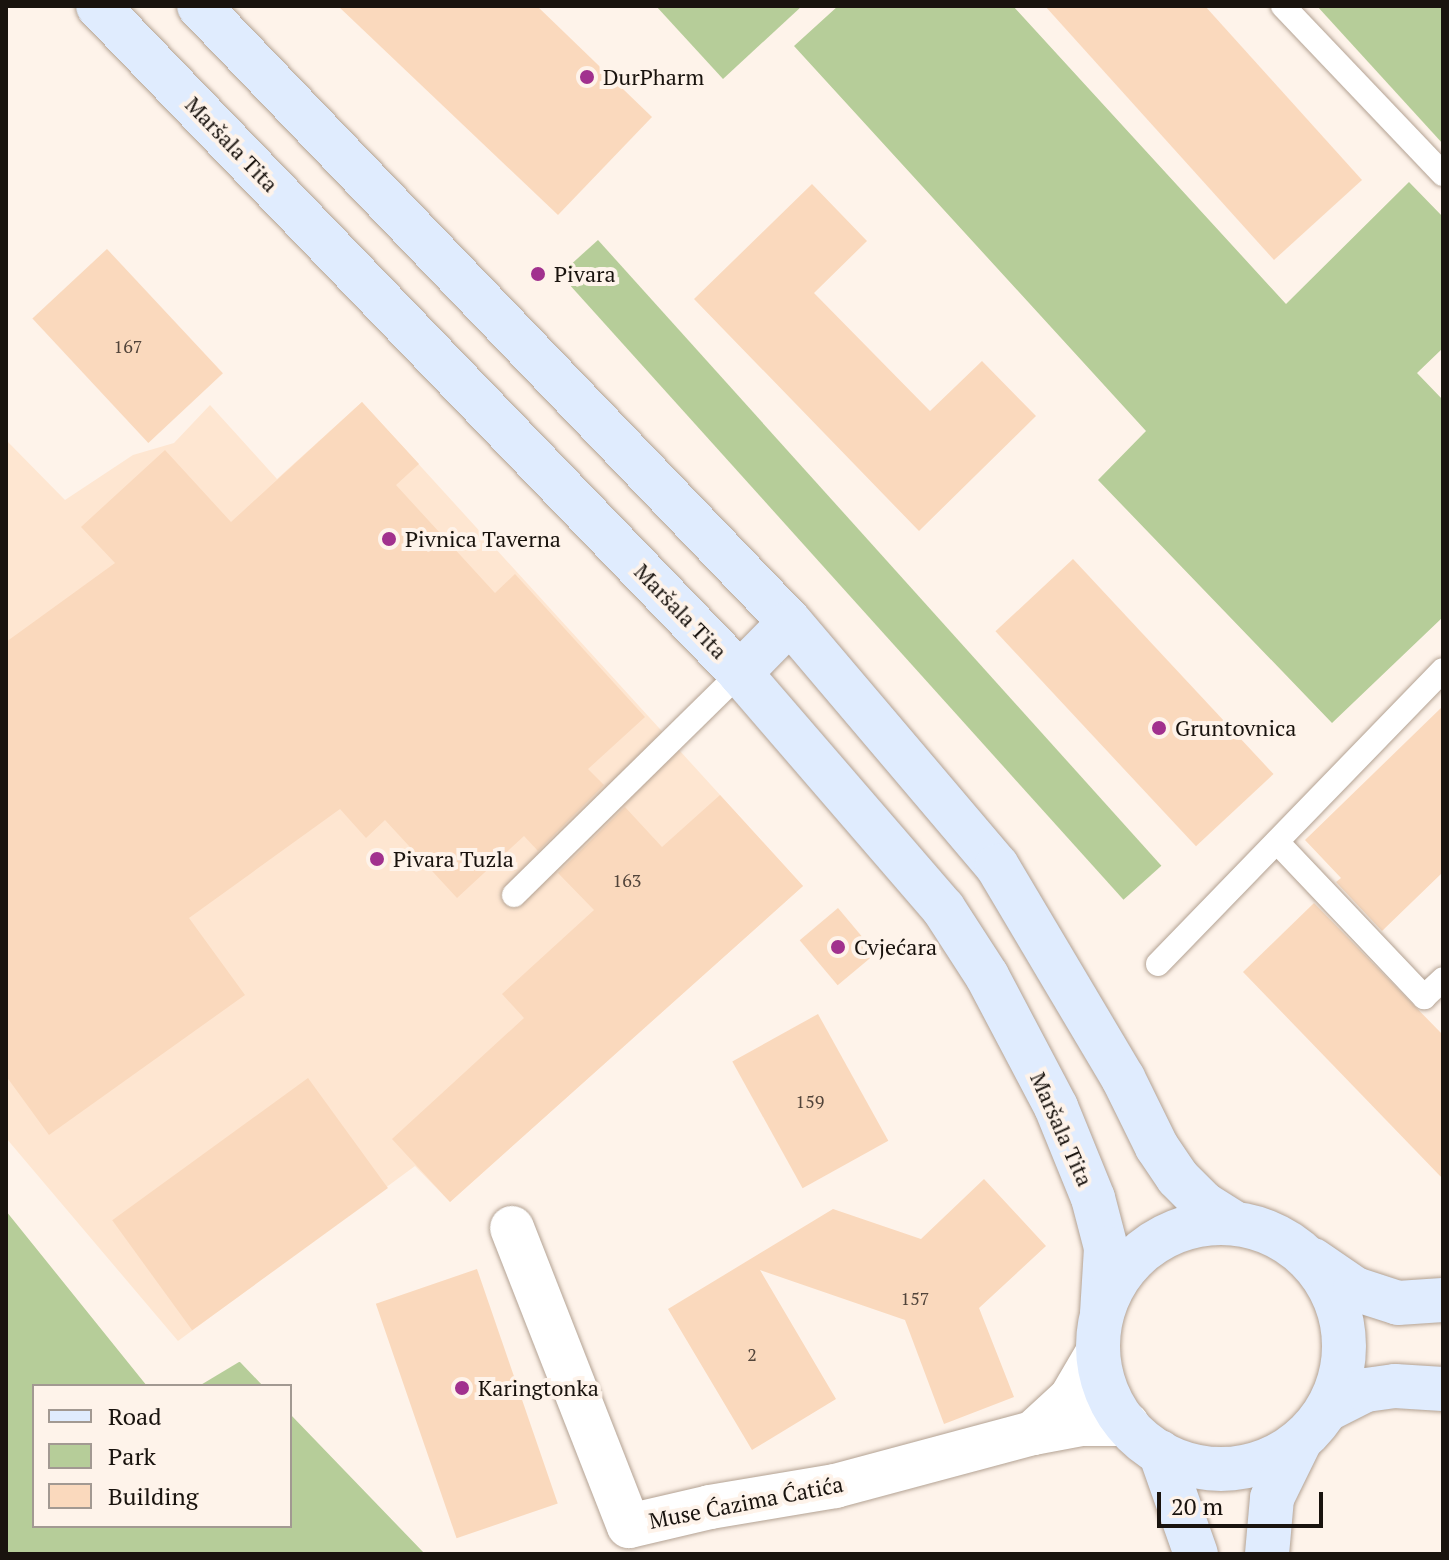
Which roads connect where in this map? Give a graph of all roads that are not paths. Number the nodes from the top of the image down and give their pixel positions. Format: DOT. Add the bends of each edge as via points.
graph roads {
  1 [pos="98,6"];
  2 [pos="199,6"];
  3 [pos="1283,6"];
  4 [pos="1443,174"];
  5 [pos="790,622"];
  6 [pos="1443,670"];
  7 [pos="740,673"];
  8 [pos="1277,842"];
  9 [pos="514,895"];
  10 [pos="1158,964"];
  11 [pos="1443,979"];
  12 [pos="1234,1223"];
  13 [pos="512,1228"];
  14 [pos="1304,1254"];
  15 [pos="1443,1300"];
  16 [pos="1100,1332"];
  17 [pos="1443,1389"];
  18 [pos="1127,1424"];
  19 [pos="1314,1425"];
  20 [pos="1033,1433"];
  21 [pos="1160,1452"];
  22 [pos="1196,1554"];
  23 [pos="1267,1554"];
  1 -- 7 [label="main road, Maršala Tita"];
  2 -- 5 [label="main road"];
  3 -- 4 [label="lane"];
  5 -- 7 [label="main road"];
  5 -- 12 [label="main road" via="997,866 1123,1078 1157,1147 1204,1204"];
  6 -- 8 [label="lane"];
  7 -- 9 [label="lane"];
  7 -- 16 [label="main road, Maršala Tita" via="943,908 987,976 1056,1107 1093,1198 1106,1248"];
  8 -- 10 [label="lane"];
  8 -- 11 [label="lane" via="1424,997"];
  12 -- 14 [label="main road" via="1272,1233"];
  12 -- 16 [label="main road" via="1200,1224 1167,1234 1148,1247 1116,1281"];
  13 -- 20 [label="street, Muse Ćazima Ćatića" via="629,1526 835,1486"];
  14 -- 15 [label="main road" via="1355,1289 1398,1303"];
  14 -- 19 [label="main road" via="1330,1287 1343,1327 1343,1369"];
  16 -- 18 [label="main road" via="1107,1390"];
  16 -- 20 [label="street" via="1071,1398"];
  17 -- 19 [label="main road" via="1366,1390"];
  18 -- 20 [label="street" via="1082,1424"];
  18 -- 21 [label="main road"];
  19 -- 21 [label="main road" via="1268,1460 1232,1469 1195,1466"];
  19 -- 23 [label="main road" via="1272,1498"];
  21 -- 22 [label="main road"];
}
